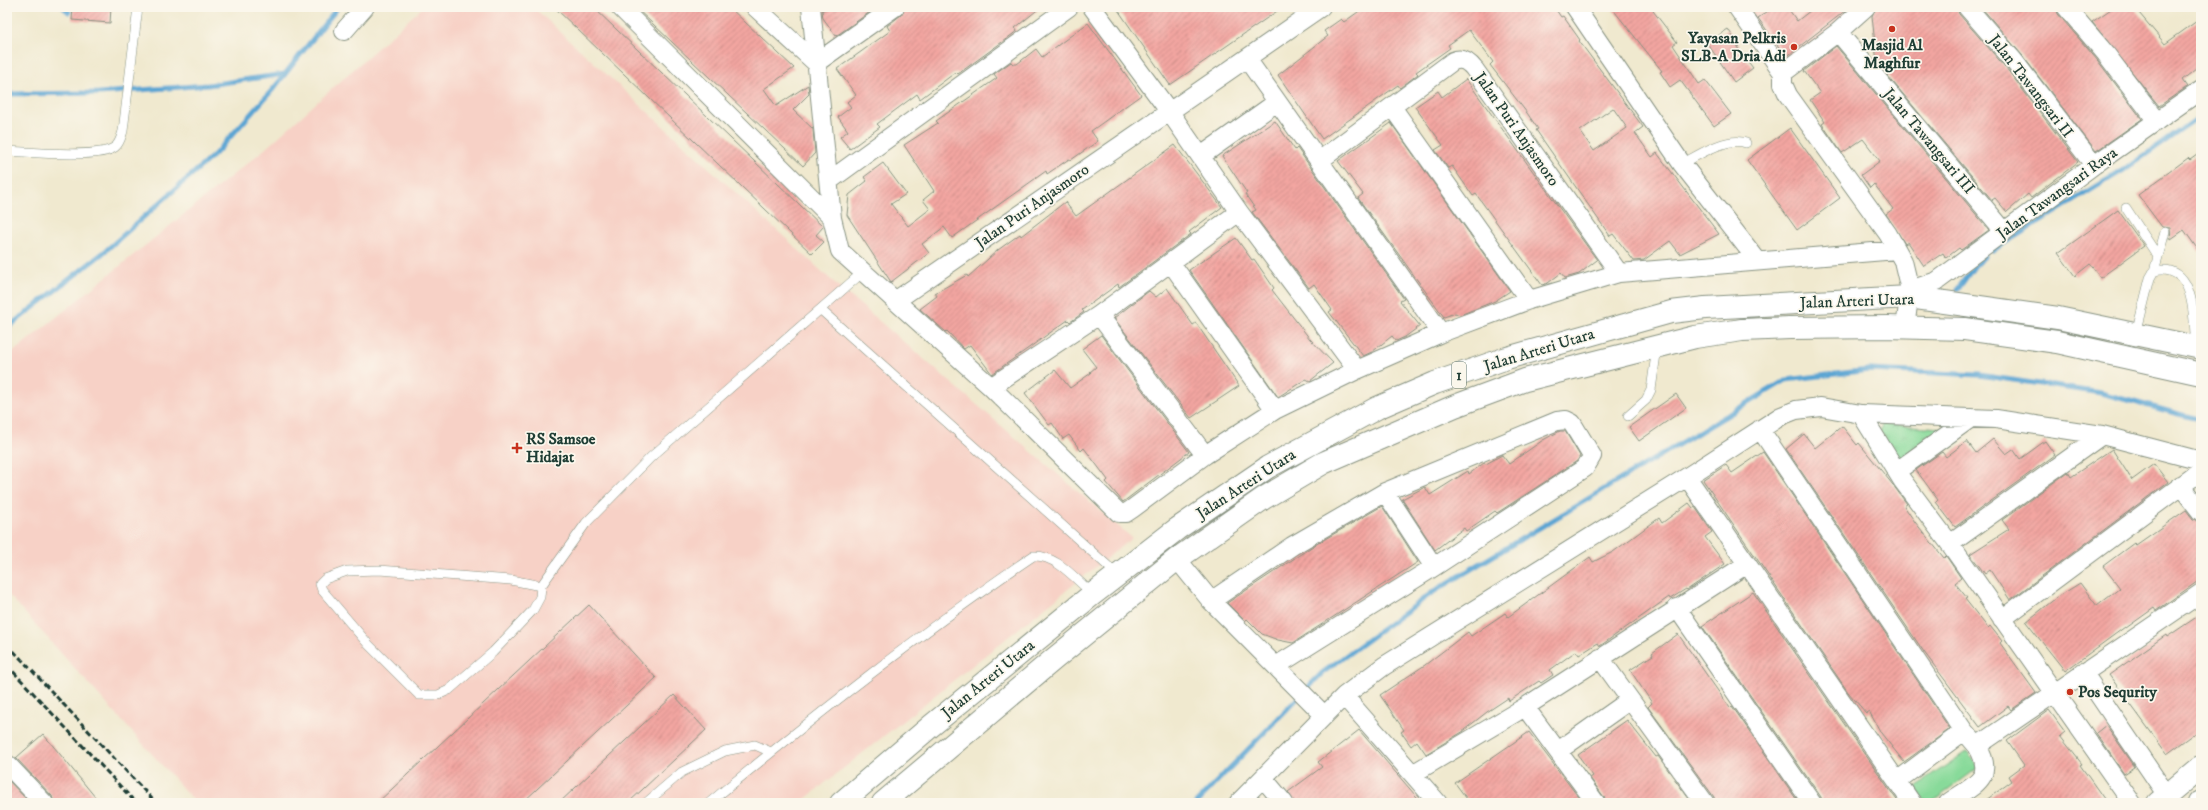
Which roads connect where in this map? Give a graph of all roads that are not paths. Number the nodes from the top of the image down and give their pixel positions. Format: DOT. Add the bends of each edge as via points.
graph roads {
  1 [pos="138,7"];
  2 [pos="365,7"];
  3 [pos="620,7"];
  4 [pos="756,7"];
  5 [pos="811,7"];
  6 [pos="895,7"];
  7 [pos="1069,7"];
  8 [pos="1092,7"];
  9 [pos="1320,7"];
  10 [pos="1575,7"];
  11 [pos="1737,7"];
  12 [pos="1866,7"];
  13 [pos="1967,7"];
  14 [pos="2066,7"];
  15 [pos="344,31"];
  16 [pos="1838,32"];
  17 [pos="1247,59"];
  18 [pos="816,63"];
  19 [pos="1783,73"];
  20 [pos="2201,90"];
  21 [pos="1277,102"];
  22 [pos="1392,107"];
  23 [pos="1169,111"];
  24 [pos="2157,121"];
  25 [pos="1746,143"];
  26 [pos="7,151"];
  27 [pos="1201,156"];
  28 [pos="1318,161"];
  29 [pos="1682,164"];
  30 [pos="2094,165"];
  31 [pos="829,182"];
  32 [pos="2126,208"];
  33 [pos="1239,212"];
  34 [pos="832,218"];
  35 [pos="2004,231"];
  36 [pos="2165,232"];
  37 [pos="1897,250"];
  38 [pos="2157,255"];
  39 [pos="1757,260"];
  40 [pos="1171,263"];
  41 [pos="2154,271"];
  42 [pos="863,272"];
  43 [pos="1619,273"];
  44 [pos="1909,294"];
  45 [pos="1529,300"];
  46 [pos="895,302"];
  47 [pos="821,310"];
  48 [pos="1099,315"];
  49 [pos="1905,328"];
  50 [pos="1441,333"];
  51 [pos="2136,334"];
  52 [pos="1657,345"];
  53 [pos="2199,347"];
  54 [pos="1357,370"];
  55 [pos="2201,374"];
  56 [pos="991,388"];
  57 [pos="1275,410"];
  58 [pos="1861,414"];
  59 [pos="1628,416"];
  60 [pos="1971,418"];
  61 [pos="1760,429"];
  62 [pos="2102,435"];
  63 [pos="1205,455"];
  64 [pos="2201,461"];
  65 [pos="1897,471"];
  66 [pos="2201,471"];
  67 [pos="1687,477"];
  68 [pos="2180,485"];
  69 [pos="1385,492"];
  70 [pos="2201,512"];
  71 [pos="1950,544"];
  72 [pos="1178,559"];
  73 [pos="1747,564"];
  74 [pos="1434,567"];
  75 [pos="1118,574"];
  76 [pos="541,586"];
  77 [pos="2201,593"];
  78 [pos="1093,594"];
  79 [pos="1211,601"];
  80 [pos="1677,608"];
  81 [pos="2002,619"];
  82 [pos="1600,658"];
  83 [pos="1280,671"];
  84 [pos="2083,672"];
  85 [pos="2054,692"];
  86 [pos="1344,696"];
  87 [pos="1630,700"];
  88 [pos="1525,707"];
  89 [pos="1319,710"];
  90 [pos="1964,731"];
  91 [pos="1977,746"];
  92 [pos="771,752"];
  93 [pos="1558,752"];
  94 [pos="7,764"];
  95 [pos="2201,767"];
  96 [pos="1414,773"];
  97 [pos="1263,778"];
  98 [pos="1897,781"];
  99 [pos="2162,799"];
  100 [pos="44,803"];
  101 [pos="646,803"];
  102 [pos="709,803"];
  103 [pos="841,803"];
  104 [pos="883,803"];
  105 [pos="1238,803"];
  106 [pos="1284,803"];
  107 [pos="1438,803"];
  108 [pos="1596,803"];
  109 [pos="1705,803"];
  110 [pos="1812,803"];
  111 [pos="1912,803"];
  112 [pos="1948,803"];
  113 [pos="2132,803"];
  1 -- 26 [label="lane" via="123,131 119,142 108,151 92,153"];
  2 -- 15 [label="street"];
  3 -- 34 [label="street"];
  4 -- 18 [label="street"];
  5 -- 18 [label="street"];
  6 -- 18 [label="street"];
  7 -- 31 [label="street"];
  8 -- 23 [label="street"];
  9 -- 17 [label="street, Jalan Puri Anjasmoro"];
  10 -- 29 [label="street"];
  11 -- 19 [label="street"];
  12 -- 16 [label="street"];
  13 -- 30 [label="street, Jalan Tawangsari II" via="2014,61"];
  14 -- 24 [label="street"];
  16 -- 19 [label="street"];
  16 -- 35 [label="street, Jalan Tawangsari III"];
  17 -- 21 [label="street"];
  17 -- 23 [label="street, Jalan Puri Anjasmoro"];
  18 -- 31 [label="street"];
  19 -- 37 [label="street" via="1783,84 1788,95 1814,128"];
  20 -- 24 [label="street, Jalan Tawangsari Raya"];
  21 -- 27 [label="street"];
  21 -- 28 [label="street"];
  22 -- 28 [label="street, Jalan Puri Anjasmoro"];
  22 -- 43 [label="street, Jalan Puri Anjasmoro" via="1453,61 1467,61"];
  22 -- 45 [label="street"];
  23 -- 27 [label="street"];
  23 -- 46 [label="street, Jalan Puri Anjasmoro"];
  24 -- 30 [label="street, Jalan Tawangsari Raya"];
  25 -- 29 [label="lane" via="1739,140 1731,141"];
  27 -- 33 [label="street"];
  28 -- 50 [label="street"];
  29 -- 39 [label="street"];
  30 -- 35 [label="street, Jalan Tawangsari Raya"];
  31 -- 34 [label="street"];
  32 -- 38 [label="lane"];
  33 -- 40 [label="street"];
  33 -- 54 [label="street"];
  34 -- 42 [label="street" via="840,251"];
  35 -- 44 [label="street, Jalan Tawangsari Raya" via="1937,281"];
  36 -- 38 [label="lane"];
  37 -- 39 [label="street"];
  37 -- 44 [label="street" via="1907,273"];
  38 -- 41 [label="lane"];
  39 -- 43 [label="street"];
  40 -- 48 [label="street"];
  40 -- 57 [label="street"];
  41 -- 51 [label="lane"];
  41 -- 53 [label="lane" via="2165,269 2178,273 2186,283 2191,295"];
  42 -- 46 [label="street"];
  42 -- 47 [label="lane" via="833,296"];
  43 -- 45 [label="street"];
  44 -- 49 [label="street"];
  44 -- 51 [label="main road, Jalan Arteri Utara / 1" via="2058,318"];
  44 -- 75 [label="main road, Jalan Arteri Utara / 1" via="1671,312 1507,358 1435,383 1377,408 1268,467 1177,529"];
  45 -- 50 [label="street"];
  46 -- 56 [label="street"];
  47 -- 75 [label="lane"];
  47 -- 76 [label="lane" via="651,457 586,522"];
  48 -- 56 [label="street"];
  48 -- 63 [label="street"];
  49 -- 52 [label="main road, Jalan Arteri Utara / 1" via="1742,330"];
  49 -- 55 [label="main road, Jalan Arteri Utara / 1" via="1965,330 2057,342"];
  50 -- 54 [label="street"];
  51 -- 53 [label="main road, Jalan Arteri Utara / 1"];
  52 -- 59 [label="lane" via="1651,390 1646,400"];
  52 -- 72 [label="main road, Jalan Arteri Utara / 1" via="1525,380 1370,442 1323,463 1264,498"];
  54 -- 57 [label="street"];
  56 -- 63 [label="street" via="1115,510 1132,510"];
  57 -- 63 [label="street"];
  58 -- 60 [label="street"];
  58 -- 61 [label="street" via="1821,407 1796,410"];
  58 -- 65 [label="street"];
  60 -- 62 [label="street" via="1996,419"];
  60 -- 65 [label="street"];
  61 -- 67 [label="street"];
  61 -- 90 [label="street"];
  62 -- 64 [label="street"];
  62 -- 71 [label="street"];
  65 -- 71 [label="street"];
  66 -- 68 [label="street"];
  67 -- 73 [label="street"];
  67 -- 86 [label="street" via="1384,666"];
  68 -- 70 [label="street"];
  68 -- 81 [label="street"];
  69 -- 74 [label="street"];
  69 -- 74 [label="street" via="1557,421 1566,420 1572,423 1592,456 1586,468"];
  69 -- 79 [label="street" via="1292,546"];
  71 -- 81 [label="street"];
  72 -- 79 [label="street"];
  72 -- 104 [label="main road, Jalan Arteri Utara / 1"];
  73 -- 80 [label="street"];
  73 -- 98 [label="street"];
  74 -- 83 [label="street"];
  75 -- 78 [label="main road, Jalan Arteri Utara / 1"];
  76 -- 76 [label="lane" via="534,610 493,652 449,690 427,697 419,695 369,645 322,590 320,584 325,579 347,571 379,570 511,580"];
  77 -- 84 [label="street"];
  78 -- 92 [label="lane" via="1053,560 1040,555 1033,556 975,595"];
  78 -- 103 [label="main road, Jalan Arteri Utara / 1"];
  79 -- 83 [label="street"];
  80 -- 82 [label="street"];
  80 -- 110 [label="street"];
  81 -- 85 [label="street"];
  82 -- 87 [label="street"];
  82 -- 88 [label="street"];
  83 -- 89 [label="street"];
  84 -- 85 [label="street"];
  84 -- 99 [label="street"];
  85 -- 91 [label="street"];
  85 -- 113 [label="street"];
  86 -- 89 [label="street"];
  86 -- 96 [label="street"];
  87 -- 93 [label="street"];
  87 -- 109 [label="street"];
  88 -- 93 [label="street"];
  88 -- 96 [label="street"];
  89 -- 97 [label="street"];
  90 -- 91 [label="street"];
  90 -- 98 [label="street"];
  91 -- 112 [label="street" via="1985,758 1986,771 1982,778"];
  92 -- 101 [label="lane" via="755,745 725,751 682,772"];
  92 -- 102 [label="lane"];
  93 -- 108 [label="street"];
  94 -- 100 [label="street"];
  95 -- 99 [label="main road"];
  96 -- 107 [label="street"];
  97 -- 105 [label="street"];
  97 -- 106 [label="street"];
  98 -- 111 [label="street"];
}
